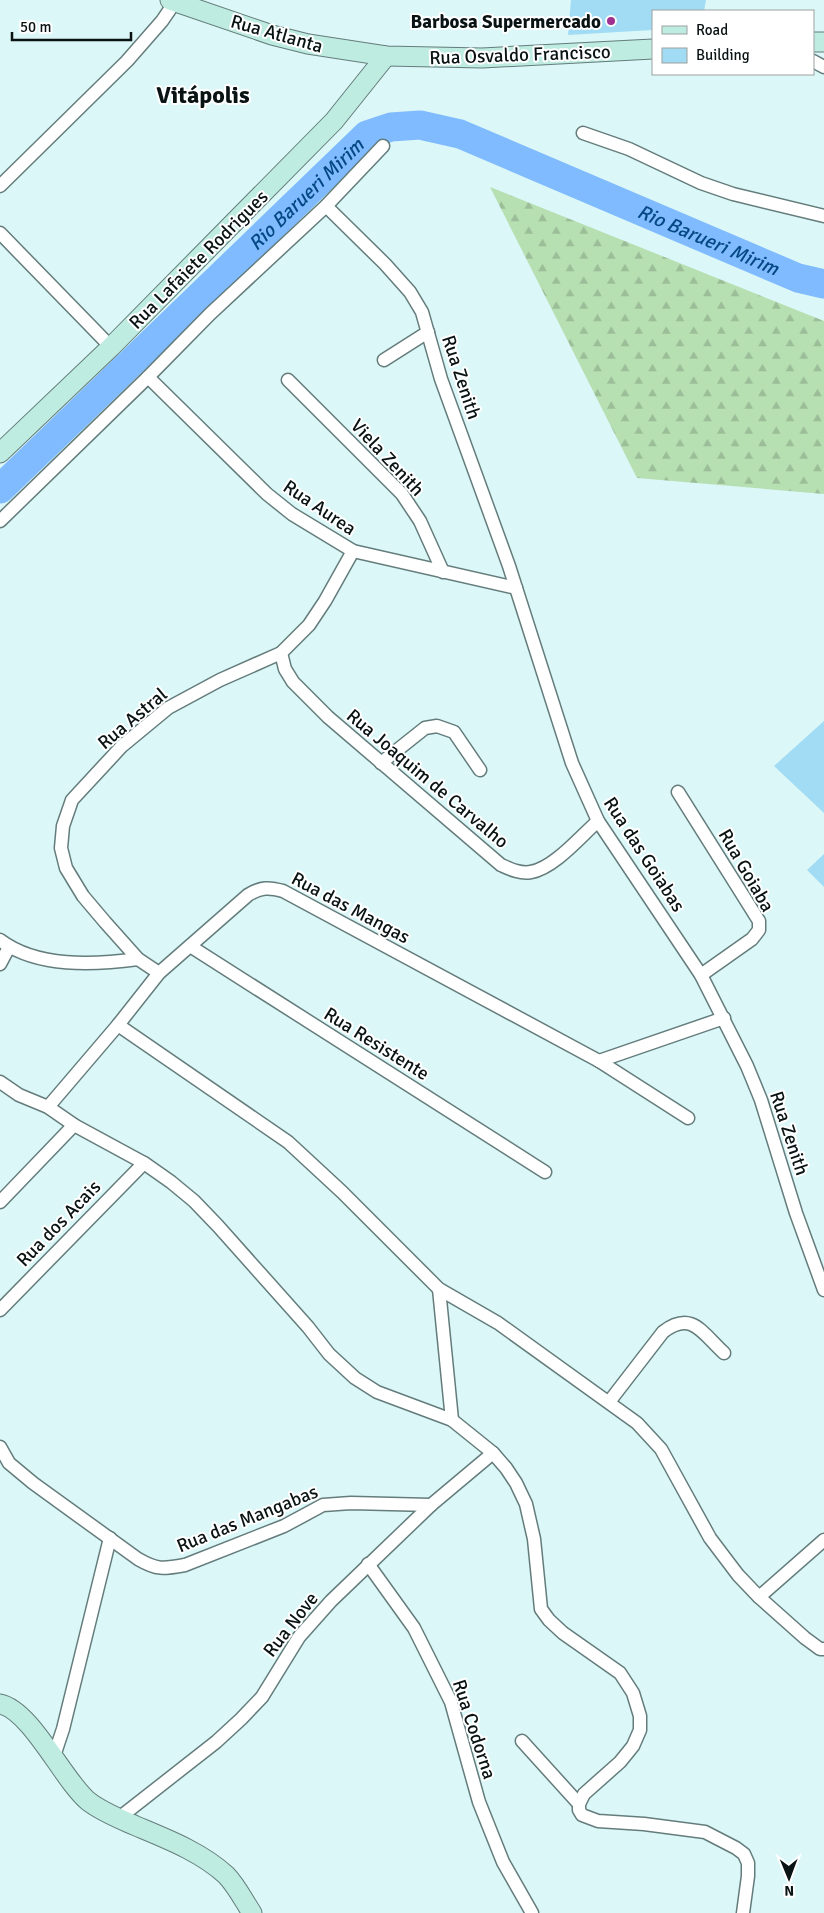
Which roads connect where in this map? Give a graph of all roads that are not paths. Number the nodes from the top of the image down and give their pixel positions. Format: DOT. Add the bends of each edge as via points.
graph roads {
  1 [pos="173,1"];
  2 [pos="652,49"];
  3 [pos="386,56"];
  4 [pos="584,133"];
  5 [pos="383,146"];
  6 [pos="0,186"];
  7 [pos="326,206"];
  8 [pos="824,216"];
  9 [pos="0,233"];
  10 [pos="428,332"];
  11 [pos="111,347"];
  12 [pos="384,360"];
  13 [pos="148,377"];
  14 [pos="288,380"];
  15 [pos="0,453"];
  16 [pos="0,520"];
  17 [pos="353,551"];
  18 [pos="443,572"];
  19 [pos="516,588"];
  20 [pos="281,653"];
  21 [pos="381,763"];
  22 [pos="480,770"];
  23 [pos="678,792"];
  24 [pos="598,821"];
  25 [pos="5,944"];
  26 [pos="190,946"];
  27 [pos="138,959"];
  28 [pos="0,964"];
  29 [pos="159,973"];
  30 [pos="701,975"];
  31 [pos="724,1018"];
  32 [pos="118,1025"];
  33 [pos="599,1062"];
  34 [pos="0,1082"];
  35 [pos="48,1107"];
  36 [pos="688,1118"];
  37 [pos="74,1125"];
  38 [pos="144,1163"];
  39 [pos="545,1172"];
  40 [pos="0,1202"];
  41 [pos="438,1289"];
  42 [pos="824,1290"];
  43 [pos="0,1310"];
  44 [pos="724,1353"];
  45 [pos="609,1402"];
  46 [pos="452,1420"];
  47 [pos="0,1447"];
  48 [pos="493,1453"];
  49 [pos="432,1505"];
  50 [pos="110,1538"];
  51 [pos="824,1540"];
  52 [pos="368,1564"];
  53 [pos="759,1597"];
  54 [pos="824,1649"];
  55 [pos="0,1704"];
  56 [pos="522,1741"];
  57 [pos="54,1756"];
  58 [pos="579,1804"];
  59 [pos="118,1818"];
  60 [pos="252,1913"];
  61 [pos="532,1913"];
  62 [pos="743,1913"];
  1 -- 3 [label="main road, Rua Atlanta" via="272,35"];
  1 -- 6 [label="street" via="162,21 127,61"];
  2 -- 3 [label="main road, Rua Osvaldo Francisco" via="482,58"];
  3 -- 11 [label="main road, Rua Lafaiete Rodrigues" via="334,121"];
  4 -- 8 [label="street" via="629,149 701,183"];
  5 -- 7 [label="street"];
  7 -- 10 [label="street, Rua Zenith" via="410,292 422,312"];
  7 -- 13 [label="street"];
  9 -- 11 [label="street"];
  10 -- 12 [label="street"];
  10 -- 19 [label="street, Rua Zenith"];
  11 -- 15 [label="main road, Rua Lafaiete Rodrigues"];
  13 -- 16 [label="street"];
  13 -- 17 [label="street, Rua Aurea" via="267,494 292,514"];
  14 -- 18 [label="street, Viela Zenith" via="402,494 420,521"];
  17 -- 18 [label="street, Rua Aurea"];
  17 -- 20 [label="street, Rua Astral" via="309,625"];
  18 -- 19 [label="street, Rua Aurea"];
  19 -- 24 [label="street, Rua das Goiabas" via="572,763"];
  20 -- 21 [label="street, Rua Joaquim de Carvalho" via="292,682"];
  20 -- 27 [label="street, Rua Astral" via="168,708 122,746 72,800 63,826 61,848 66,868 83,896"];
  21 -- 22 [label="street" via="425,728 437,726 454,732"];
  21 -- 24 [label="street, Rua Joaquim de Carvalho" via="501,865 516,871 530,872 544,867"];
  23 -- 30 [label="street, Rua Goiaba" via="759,922 759,930 752,939"];
  24 -- 30 [label="street, Rua das Goiabas"];
  25 -- 27 [label="street" via="30,955 73,962 106,963"];
  25 -- 28 [label="street"];
  26 -- 29 [label="street, Rua das Mangas"];
  26 -- 33 [label="street, Rua das Mangas" via="248,894 259,888 283,890"];
  26 -- 39 [label="street, Rua Resistente"];
  27 -- 29 [label="street, Rua Astral"];
  29 -- 32 [label="street, Rua das Mangas"];
  30 -- 31 [label="street, Rua das Goiabas"];
  31 -- 33 [label="street"];
  31 -- 42 [label="street, Rua Zenith" via="761,1100"];
  32 -- 35 [label="street, Rua das Mangas"];
  32 -- 41 [label="street" via="288,1142"];
  33 -- 36 [label="street, Rua das Mangas"];
  34 -- 35 [label="street"];
  35 -- 37 [label="street"];
  37 -- 38 [label="street"];
  37 -- 40 [label="street"];
  38 -- 43 [label="street, Rua dos Acais"];
  38 -- 46 [label="street" via="194,1201 329,1354 355,1378 377,1392"];
  41 -- 45 [label="street" via="498,1323"];
  41 -- 46 [label="street"];
  44 -- 45 [label="street" via="692,1324 674,1324 663,1332"];
  45 -- 53 [label="street" via="637,1423 660,1449 710,1538"];
  46 -- 48 [label="street"];
  47 -- 50 [label="street, Rua das Mangabas" via="8,1463 32,1483"];
  48 -- 49 [label="street, Rua Nove"];
  48 -- 58 [label="street" via="516,1483 526,1504 534,1539 541,1609 563,1633 620,1673 633,1693 640,1716 640,1730 633,1746 584,1794"];
  49 -- 50 [label="street, Rua das Mangabas" via="351,1502 323,1505 284,1526 185,1565 168,1568 152,1567"];
  49 -- 52 [label="street, Rua Nove"];
  50 -- 57 [label="street"];
  51 -- 53 [label="street"];
  52 -- 59 [label="street, Rua Nove" via="299,1637 262,1697 241,1719 183,1769"];
  52 -- 61 [label="street, Rua Codorna" via="414,1628 451,1702 479,1802 503,1862"];
  53 -- 54 [label="street" via="805,1638"];
  55 -- 57 [label="main road" via="9,1705"];
  56 -- 58 [label="street"];
  57 -- 59 [label="main road" via="88,1800"];
  58 -- 62 [label="street" via="582,1815 589,1819 705,1832 736,1848 748,1863"];
  59 -- 60 [label="main road" via="209,1863 227,1876"];
}
